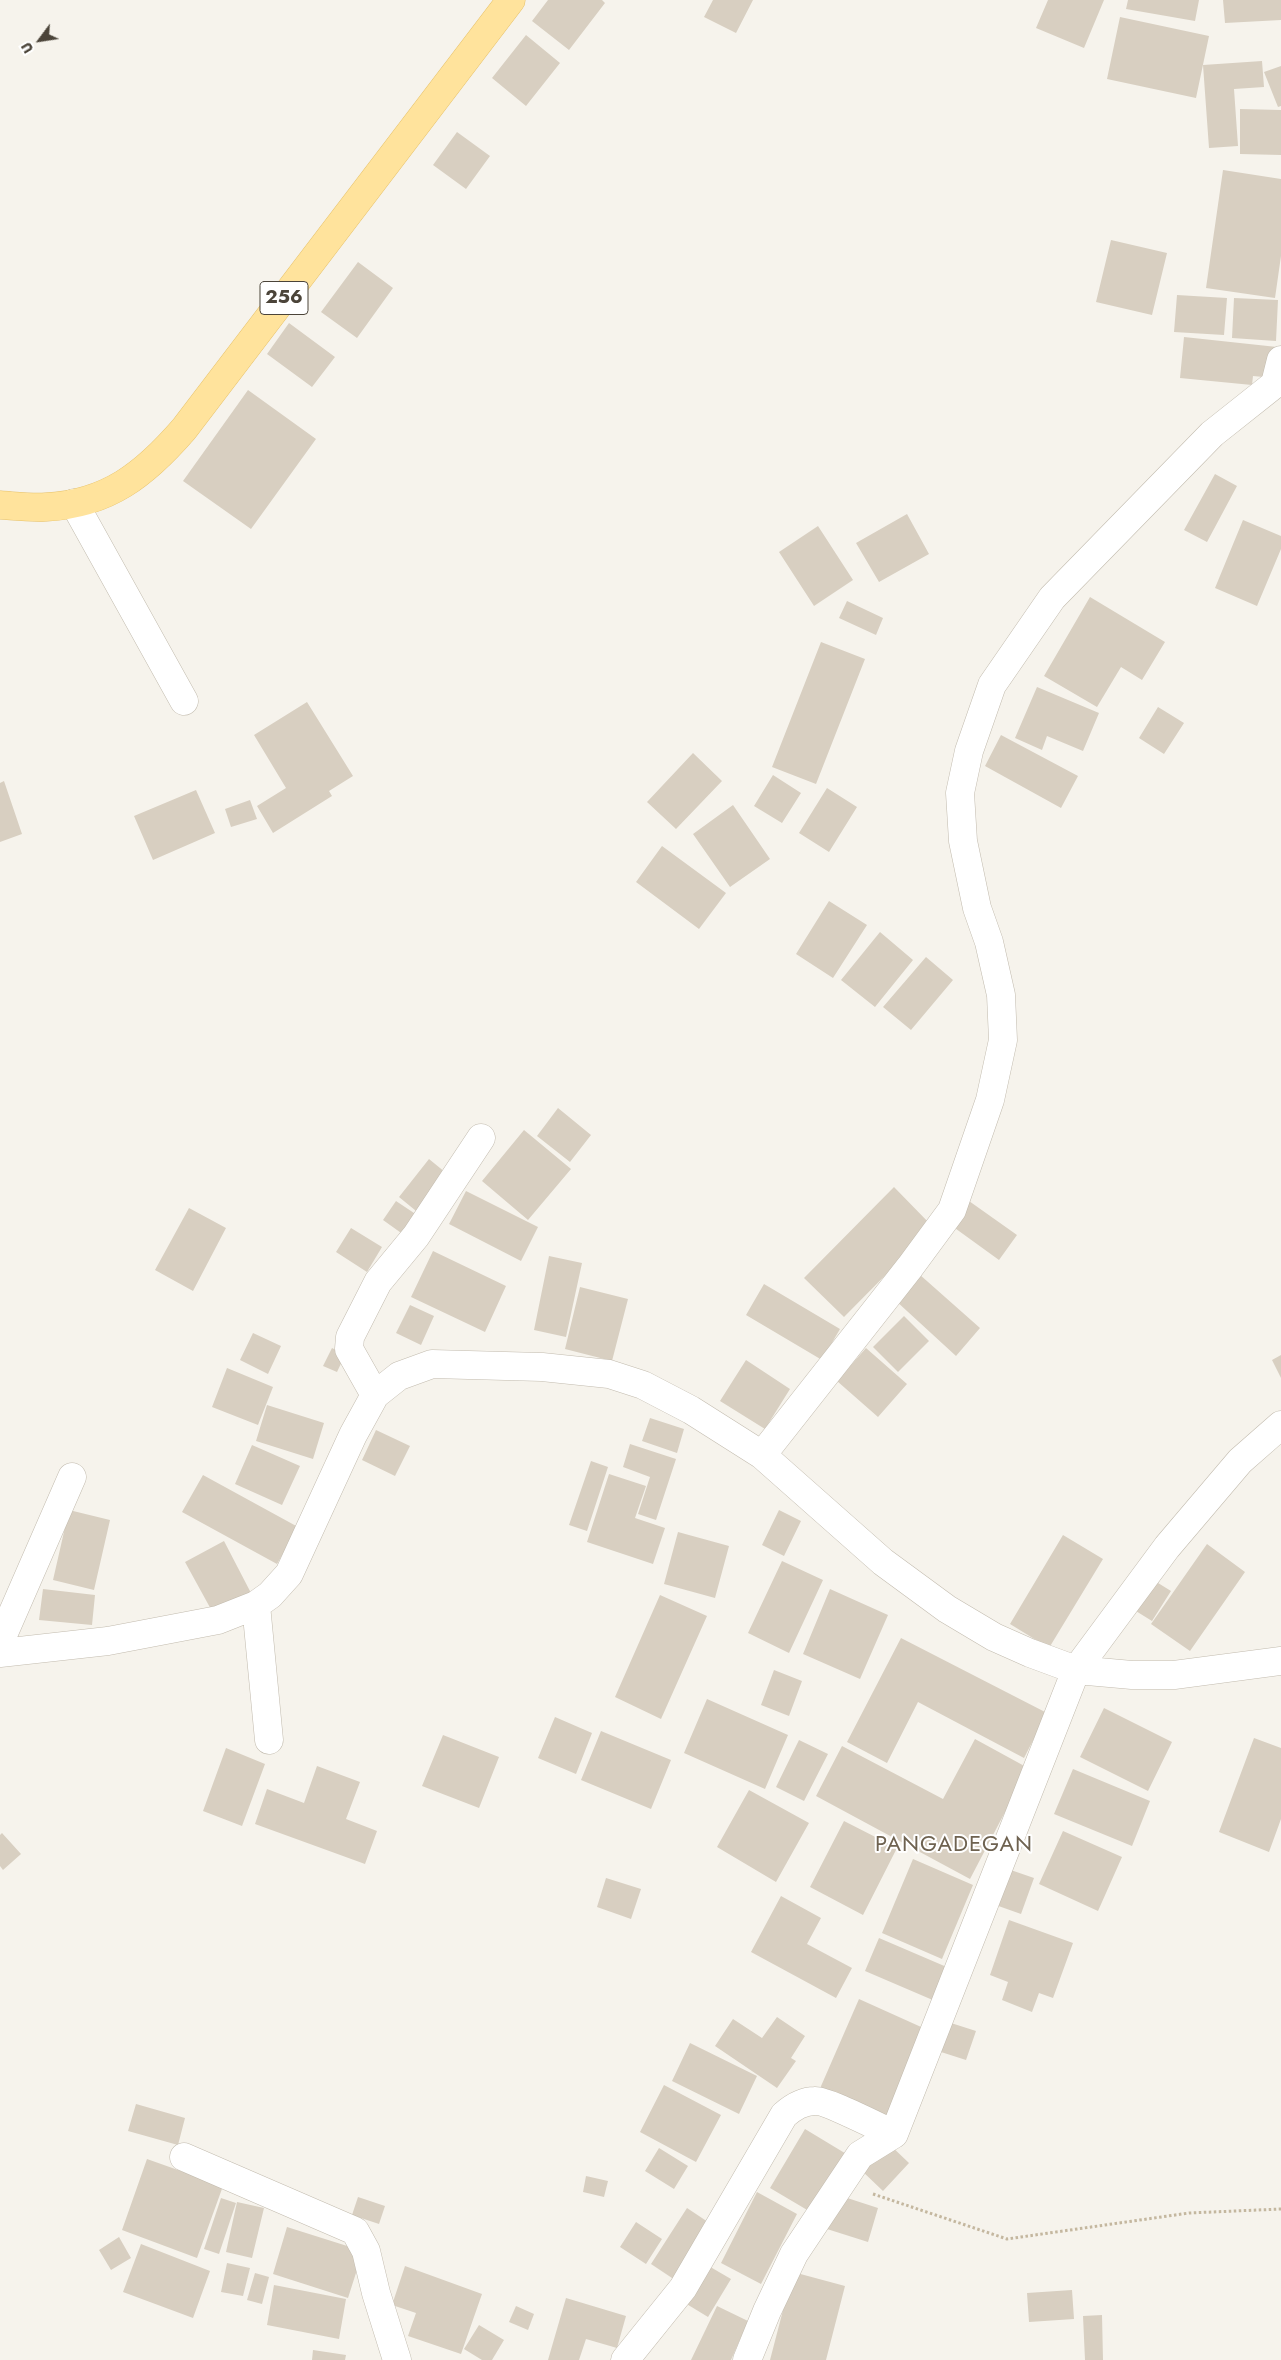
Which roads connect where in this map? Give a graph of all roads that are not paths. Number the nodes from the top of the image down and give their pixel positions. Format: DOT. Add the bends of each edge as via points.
graph roads {
  1 [pos="511,0"];
  2 [pos="1280,369"];
  3 [pos="74,503"];
  4 [pos="0,505"];
  5 [pos="184,701"];
  6 [pos="481,1138"];
  7 [pos="375,1395"];
  8 [pos="1281,1424"];
  9 [pos="762,1455"];
  10 [pos="72,1477"];
  11 [pos="256,1605"];
  12 [pos="0,1642"];
  13 [pos="0,1653"];
  14 [pos="1281,1661"];
  15 [pos="1076,1670"];
  16 [pos="269,1740"];
  17 [pos="894,2134"];
  18 [pos="184,2157"];
  19 [pos="397,2360"];
  20 [pos="625,2360"];
  21 [pos="747,2360"];
  1 -- 3 [label="main road, 256" via="184,429 157,460 130,482 90,500"];
  2 -- 9 [label="street" via="1275,384 1212,434 1052,598 992,685 969,751 960,794 963,841 1001,995 1003,1040 990,1100 952,1210"];
  3 -- 4 [label="main road, 256" via="46,507"];
  3 -- 5 [label="street"];
  6 -- 7 [label="street" via="416,1236 378,1282 350,1337 353,1358"];
  7 -- 9 [label="street" via="399,1376 432,1364 542,1367 609,1374 642,1385 691,1410"];
  7 -- 11 [label="street" via="353,1435 289,1574"];
  8 -- 15 [label="street" via="1240,1462 1167,1546"];
  9 -- 15 [label="street" via="883,1562 947,1609 994,1637"];
  10 -- 12 [label="street"];
  11 -- 13 [label="street" via="218,1620 108,1641"];
  11 -- 16 [label="street"];
  14 -- 15 [label="street" via="1174,1674 1132,1675"];
  15 -- 17 [label="street"];
  17 -- 20 [label="street" via="818,2100 800,2104 784,2115 683,2288"];
  17 -- 21 [label="street" via="860,2155 794,2254"];
  18 -- 19 [label="street" via="355,2231 366,2251"];
}
